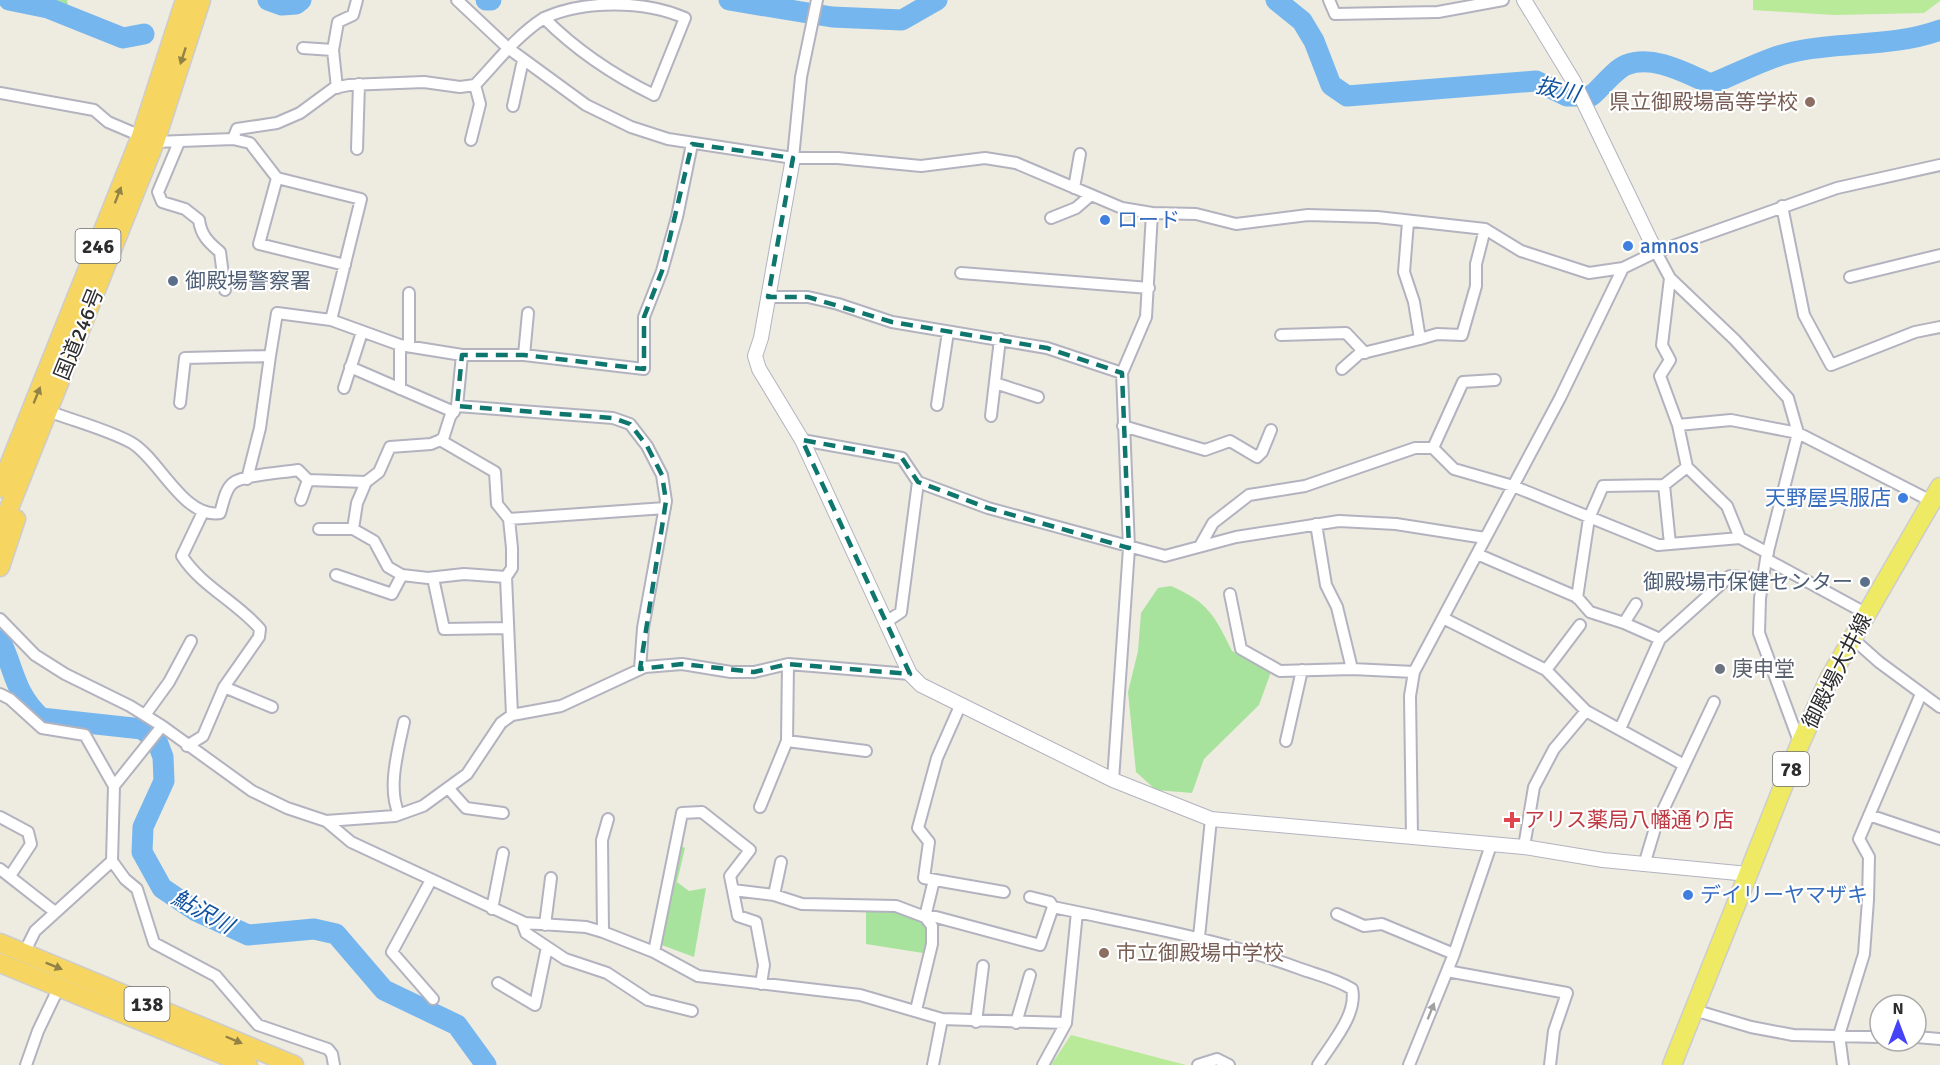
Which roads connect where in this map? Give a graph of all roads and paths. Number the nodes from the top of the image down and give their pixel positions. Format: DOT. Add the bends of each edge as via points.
graph roads {
  1 [pos="185,0"];
  2 [pos="201,0"];
  3 [pos="357,0"];
  4 [pos="457,0"];
  5 [pos="1329,0"];
  6 [pos="1503,0"];
  7 [pos="1524,0"];
  8 [pos="817,2"];
  9 [pos="544,18"];
  10 [pos="303,48"];
  11 [pos="508,48"];
  12 [pos="333,50"];
  13 [pos="523,60"];
  14 [pos="359,84"];
  15 [pos="475,85"];
  16 [pos="338,88"];
  17 [pos="0,93"];
  18 [pos="513,106"];
  19 [pos="148,139"];
  20 [pos="233,140"];
  21 [pos="471,140"];
  22 [pos="179,142"];
  23 [pos="692,144"];
  24 [pos="357,149"];
  25 [pos="1080,154"];
  26 [pos="794,158"];
  27 [pos="1940,165"];
  28 [pos="277,178"];
  29 [pos="1074,188"];
  30 [pos="1091,195"];
  31 [pos="1782,206"];
  32 [pos="1152,213"];
  33 [pos="1051,218"];
  34 [pos="1408,222"];
  35 [pos="1485,229"];
  36 [pos="1656,252"];
  37 [pos="1940,255"];
  38 [pos="345,265"];
  39 [pos="1623,268"];
  40 [pos="961,273"];
  41 [pos="1850,277"];
  42 [pos="1671,278"];
  43 [pos="1149,288"];
  44 [pos="225,290"];
  45 [pos="409,292"];
  46 [pos="768,297"];
  47 [pos="528,314"];
  48 [pos="331,320"];
  49 [pos="1940,327"];
  50 [pos="362,332"];
  51 [pos="948,332"];
  52 [pos="1281,334"];
  53 [pos="1000,339"];
  54 [pos="1420,339"];
  55 [pos="404,346"];
  56 [pos="1365,353"];
  57 [pos="524,354"];
  58 [pos="462,355"];
  59 [pos="270,356"];
  60 [pos="350,367"];
  61 [pos="1342,369"];
  62 [pos="1122,373"];
  63 [pos="1495,380"];
  64 [pos="995,383"];
  65 [pos="344,388"];
  66 [pos="400,389"];
  67 [pos="1038,397"];
  68 [pos="180,403"];
  69 [pos="938,405"];
  70 [pos="455,409"];
  71 [pos="48,411"];
  72 [pos="991,416"];
  73 [pos="1678,425"];
  74 [pos="1123,426"];
  75 [pos="1271,430"];
  76 [pos="1798,433"];
  77 [pos="28,438"];
  78 [pos="440,440"];
  79 [pos="802,440"];
  80 [pos="1433,448"];
  81 [pos="0,467"];
  82 [pos="1687,467"];
  83 [pos="247,479"];
  84 [pos="308,480"];
  85 [pos="366,482"];
  86 [pos="918,483"];
  87 [pos="1664,485"];
  88 [pos="1513,486"];
  89 [pos="0,488"];
  90 [pos="1935,494"];
  91 [pos="301,500"];
  92 [pos="665,508"];
  93 [pos="203,512"];
  94 [pos="1589,518"];
  95 [pos="509,519"];
  96 [pos="1316,524"];
  97 [pos="319,529"];
  98 [pos="353,529"];
  99 [pos="0,531"];
  100 [pos="1485,538"];
  101 [pos="1740,538"];
  102 [pos="1670,544"];
  103 [pos="1200,546"];
  104 [pos="1129,548"];
  105 [pos="1477,554"];
  106 [pos="1767,556"];
  107 [pos="0,567"];
  108 [pos="336,574"];
  109 [pos="402,575"];
  110 [pos="506,577"];
  111 [pos="433,578"];
  112 [pos="1763,579"];
  113 [pos="1230,594"];
  114 [pos="1577,598"];
  115 [pos="1636,604"];
  116 [pos="1867,614"];
  117 [pos="1443,618"];
  118 [pos="0,619"];
  119 [pos="886,622"];
  120 [pos="1624,623"];
  121 [pos="1580,625"];
  122 [pos="508,628"];
  123 [pos="1852,638"];
  124 [pos="1660,639"];
  125 [pos="191,641"];
  126 [pos="788,664"];
  127 [pos="640,669"];
  128 [pos="1352,669"];
  129 [pos="1302,670"];
  130 [pos="1546,670"];
  131 [pos="1414,672"];
  132 [pos="910,674"];
  133 [pos="224,687"];
  134 [pos="0,694"];
  135 [pos="1921,694"];
  136 [pos="1714,702"];
  137 [pos="960,706"];
  138 [pos="272,707"];
  139 [pos="1940,707"];
  140 [pos="1586,711"];
  141 [pos="145,715"];
  142 [pos="512,716"];
  143 [pos="404,722"];
  144 [pos="161,728"];
  145 [pos="1620,729"];
  146 [pos="787,741"];
  147 [pos="1286,741"];
  148 [pos="1800,744"];
  149 [pos="187,746"];
  150 [pos="866,751"];
  151 [pos="1684,765"];
  152 [pos="1113,780"];
  153 [pos="114,786"];
  154 [pos="448,789"];
  155 [pos="760,807"];
  156 [pos="503,813"];
  157 [pos="399,814"];
  158 [pos="1869,815"];
  159 [pos="0,818"];
  160 [pos="608,819"];
  161 [pos="1211,819"];
  162 [pos="326,821"];
  163 [pos="1412,836"];
  164 [pos="1940,839"];
  165 [pos="1491,845"];
  166 [pos="1524,847"];
  167 [pos="503,853"];
  168 [pos="112,861"];
  169 [pos="781,862"];
  170 [pos="1644,864"];
  171 [pos="5,873"];
  172 [pos="1748,874"];
  173 [pos="551,878"];
  174 [pos="431,880"];
  175 [pos="934,880"];
  176 [pos="733,890"];
  177 [pos="1004,892"];
  178 [pos="774,895"];
  179 [pos="1030,897"];
  180 [pos="1053,907"];
  181 [pos="492,909"];
  182 [pos="55,912"];
  183 [pos="1077,912"];
  184 [pos="1337,914"];
  185 [pos="926,917"];
  186 [pos="522,922"];
  187 [pos="546,925"];
  188 [pos="603,932"];
  189 [pos="1199,937"];
  190 [pos="0,943"];
  191 [pos="547,947"];
  192 [pos="654,952"];
  193 [pos="24,953"];
  194 [pos="1454,954"];
  195 [pos="0,963"];
  196 [pos="983,966"];
  197 [pos="1447,971"];
  198 [pos="1030,975"];
  199 [pos="498,983"];
  200 [pos="761,984"];
  201 [pos="59,987"];
  202 [pos="434,999"];
  203 [pos="916,1010"];
  204 [pos="1695,1010"];
  205 [pos="692,1011"];
  206 [pos="942,1019"];
  207 [pos="976,1022"];
  208 [pos="1016,1023"];
  209 [pos="1066,1023"];
  210 [pos="1839,1035"];
  211 [pos="1868,1036"];
  212 [pos="1414,1064"];
  213 [pos="26,1065"];
  214 [pos="248,1065"];
  215 [pos="294,1065"];
  216 [pos="334,1065"];
  217 [pos="933,1065"];
  218 [pos="1043,1065"];
  219 [pos="1198,1065"];
  220 [pos="1229,1065"];
  221 [pos="1318,1065"];
  222 [pos="1550,1065"];
  223 [pos="1672,1065"];
  224 [pos="1843,1065"];
  1 -- 19 [label="highway, 国道246号 / 246"];
  2 -- 19 [label="highway, 国道246号 / 246, one-way"];
  3 -- 12 [label="street" via="352,15 338,22"];
  4 -- 11 [label="street"];
  5 -- 6 [label="street" via="1335,14 1438,12"];
  7 -- 36 [label="street" via="1574,82"];
  8 -- 26 [label="street" via="801,77"];
  9 -- 9 [label="street" via="567,7 624,0 685,18 654,95 626,81"];
  9 -- 11 [label="street"];
  10 -- 12 [label="street"];
  11 -- 13 [label="street"];
  11 -- 15 [label="street"];
  12 -- 16 [label="street"];
  13 -- 18 [label="street"];
  13 -- 23 [label="street" via="586,105 631,127"];
  14 -- 15 [label="street"];
  14 -- 16 [label="street"];
  14 -- 24 [label="street"];
  15 -- 21 [label="street" via="480,104"];
  16 -- 20 [label="street" via="277,123 237,129"];
  17 -- 19 [label="street" via="93,110 108,122"];
  19 -- 22 [label="street"];
  19 -- 71 [label="highway, 国道246号 / 246"];
  77 -- 19 [label="highway, 国道246号 / 246, one-way"];
  20 -- 22 [label="street"];
  20 -- 28 [label="street" via="250,143"];
  22 -- 44 [label="street" via="158,192 162,202 185,209 199,220 200,231 220,252"];
  23 -- 26 [label="street"];
  23 -- 57 [label="street" via="657,290 644,317 644,369"];
  25 -- 29 [label="street"];
  26 -- 29 [label="street" via="921,166 985,158 1016,163"];
  26 -- 46 [label="street"];
  27 -- 31 [label="street" via="1837,188"];
  28 -- 38 [label="street" via="361,199"];
  28 -- 38 [label="street" via="259,244"];
  29 -- 30 [label="street"];
  30 -- 32 [label="street" via="1122,208"];
  30 -- 33 [label="street" via="1076,208"];
  31 -- 36 [label="street"];
  31 -- 49 [label="street" via="1804,315 1831,365 1915,332"];
  32 -- 34 [label="street" via="1196,214 1236,224 1308,215"];
  32 -- 43 [label="street"];
  34 -- 35 [label="street"];
  34 -- 54 [label="street" via="1404,272"];
  35 -- 39 [label="street" via="1521,251 1589,273"];
  35 -- 54 [label="street" via="1476,264 1476,286 1462,335 1437,334"];
  36 -- 39 [label="street"];
  36 -- 42 [label="street"];
  37 -- 41 [label="street"];
  38 -- 48 [label="street"];
  39 -- 88 [label="street"];
  40 -- 43 [label="street"];
  42 -- 73 [label="street" via="1662,345 1670,360 1660,376"];
  42 -- 76 [label="street" via="1778,385 1788,398"];
  43 -- 62 [label="street" via="1146,317"];
  45 -- 55 [label="street"];
  46 -- 51 [label="street" via="808,297 891,322"];
  46 -- 79 [label="street" via="754,356"];
  47 -- 57 [label="street"];
  48 -- 50 [label="street"];
  48 -- 59 [label="street" via="277,314"];
  50 -- 55 [label="street"];
  50 -- 60 [label="street"];
  51 -- 53 [label="street"];
  51 -- 69 [label="street"];
  52 -- 56 [label="street" via="1346,333"];
  53 -- 62 [label="street" via="1047,348"];
  53 -- 64 [label="street"];
  54 -- 56 [label="street"];
  55 -- 58 [label="street"];
  55 -- 66 [label="street"];
  56 -- 61 [label="street"];
  57 -- 58 [label="street"];
  58 -- 70 [label="street"];
  59 -- 68 [label="street" via="185,358"];
  59 -- 83 [label="street" via="260,428"];
  60 -- 65 [label="street"];
  60 -- 66 [label="street"];
  62 -- 74 [label="street"];
  63 -- 80 [label="street" via="1463,382"];
  64 -- 67 [label="street"];
  64 -- 72 [label="street"];
  66 -- 70 [label="street"];
  70 -- 78 [label="street"];
  70 -- 92 [label="street" via="613,418 630,424 662,475"];
  71 -- 77 [label="highway, 国道246号 / 246"];
  71 -- 93 [label="street" via="133,444 179,493"];
  73 -- 76 [label="street" via="1731,420"];
  73 -- 82 [label="street"];
  74 -- 75 [label="street" via="1205,450 1230,441 1257,457"];
  74 -- 104 [label="street"];
  76 -- 90 [label="street"];
  76 -- 106 [label="street"];
  77 -- 81 [label="highway, 246"];
  77 -- 89 [label="highway, 国道246号 / 246"];
  77 -- 99 [label="highway, 国道246号 / 246"];
  77 -- 107 [label="highway, 246" via="23,495"];
  78 -- 85 [label="street" via="390,447 379,472"];
  78 -- 95 [label="street" via="495,472 497,504"];
  79 -- 86 [label="street" via="902,458"];
  79 -- 119 [label="street"];
  80 -- 88 [label="street" via="1454,469"];
  80 -- 103 [label="street" via="1416,448 1305,486 1249,495 1213,523"];
  82 -- 87 [label="street"];
  82 -- 101 [label="street" via="1727,506"];
  83 -- 84 [label="street" via="298,470"];
  83 -- 93 [label="street" via="233,483 220,513"];
  84 -- 85 [label="street"];
  84 -- 91 [label="street"];
  85 -- 98 [label="street" via="357,503"];
  86 -- 104 [label="street" via="988,508"];
  86 -- 119 [label="street" via="901,612"];
  87 -- 94 [label="street" via="1604,486"];
  87 -- 102 [label="street"];
  88 -- 94 [label="street"];
  88 -- 100 [label="street"];
  90 -- 116 [label="main road, 御殿場大井線 / 78"];
  92 -- 95 [label="street"];
  92 -- 127 [label="street" via="643,628"];
  93 -- 133 [label="street" via="182,555 192,572 246,613 260,630"];
  94 -- 102 [label="street" via="1650,542"];
  94 -- 114 [label="street"];
  95 -- 110 [label="street" via="512,568"];
  96 -- 100 [label="street" via="1366,521"];
  96 -- 103 [label="street"];
  96 -- 128 [label="street" via="1326,585 1337,607"];
  97 -- 98 [label="street"];
  98 -- 109 [label="street" via="374,541 388,567"];
  100 -- 105 [label="street"];
  101 -- 102 [label="street"];
  101 -- 106 [label="street"];
  103 -- 104 [label="street" via="1165,556"];
  104 -- 152 [label="street"];
  105 -- 114 [label="street"];
  105 -- 117 [label="street"];
  106 -- 112 [label="street"];
  106 -- 116 [label="street"];
  108 -- 109 [label="street" via="392,594"];
  109 -- 111 [label="street"];
  110 -- 111 [label="street" via="464,574"];
  110 -- 122 [label="street"];
  111 -- 122 [label="street" via="444,629"];
  112 -- 124 [label="street" via="1730,576"];
  112 -- 148 [label="street" via="1759,633"];
  113 -- 129 [label="street" via="1241,650 1272,669"];
  114 -- 120 [label="street" via="1590,612"];
  115 -- 120 [label="street"];
  116 -- 123 [label="main road, 御殿場大井線 / 78"];
  117 -- 130 [label="street"];
  117 -- 131 [label="street"];
  118 -- 141 [label="street" via="35,655"];
  119 -- 132 [label="street"];
  120 -- 124 [label="street"];
  121 -- 130 [label="street"];
  122 -- 142 [label="street"];
  123 -- 135 [label="street"];
  123 -- 148 [label="main road, 御殿場大井線 / 78"];
  124 -- 145 [label="street"];
  125 -- 141 [label="street"];
  126 -- 127 [label="street" via="754,672 682,664"];
  126 -- 132 [label="street"];
  126 -- 146 [label="street"];
  127 -- 142 [label="street" via="561,706"];
  128 -- 129 [label="street"];
  128 -- 131 [label="street"];
  129 -- 147 [label="street"];
  130 -- 140 [label="street"];
  131 -- 163 [label="street" via="1410,696"];
  132 -- 137 [label="street" via="921,685"];
  133 -- 138 [label="street"];
  133 -- 149 [label="street" via="203,736"];
  134 -- 153 [label="street" via="42,728 85,735"];
  135 -- 139 [label="street"];
  135 -- 158 [label="street"];
  136 -- 151 [label="street"];
  137 -- 152 [label="street"];
  137 -- 175 [label="street" via="937,758 918,828 929,842 924,878"];
  140 -- 145 [label="street"];
  140 -- 166 [label="street" via="1554,749 1534,787"];
  141 -- 144 [label="street"];
  142 -- 154 [label="street" via="495,732 467,774"];
  143 -- 157 [label="street" via="394,803"];
  144 -- 149 [label="street"];
  144 -- 153 [label="street"];
  145 -- 151 [label="street"];
  146 -- 150 [label="street"];
  146 -- 155 [label="street"];
  148 -- 172 [label="main road, 御殿場大井線 / 78"];
  149 -- 162 [label="street" via="252,791"];
  151 -- 170 [label="street" via="1656,825"];
  152 -- 161 [label="street"];
  153 -- 168 [label="street"];
  154 -- 156 [label="street" via="466,808"];
  154 -- 157 [label="street" via="423,806"];
  157 -- 162 [label="street"];
  158 -- 164 [label="street"];
  158 -- 210 [label="street" via="1859,839 1869,857 1864,954"];
  159 -- 171 [label="street" via="28,832 31,844"];
  160 -- 188 [label="street" via="602,840"];
  161 -- 163 [label="street"];
  161 -- 189 [label="street"];
  162 -- 174 [label="street" via="351,842"];
  163 -- 165 [label="street"];
  165 -- 166 [label="street"];
  165 -- 194 [label="street"];
  166 -- 170 [label="street"];
  167 -- 181 [label="street"];
  168 -- 182 [label="street"];
  168 -- 216 [label="street" via="137,889 154,943 216,976 258,1025 328,1049"];
  169 -- 178 [label="street"];
  170 -- 172 [label="street"];
  171 -- 182 [label="street"];
  172 -- 204 [label="main road, 御殿場大井線 / 78"];
  173 -- 187 [label="street"];
  174 -- 181 [label="street"];
  174 -- 202 [label="street" via="392,952"];
  175 -- 177 [label="street"];
  175 -- 185 [label="street"];
  176 -- 178 [label="street"];
  176 -- 192 [label="street" via="730,876 750,850 702,812 682,813"];
  176 -- 200 [label="street" via="738,916 756,922 764,965"];
  178 -- 185 [label="street" via="802,904 896,906"];
  179 -- 180 [label="street" via="1050,902"];
  180 -- 183 [label="street"];
  180 -- 185 [label="street" via="1040,945"];
  181 -- 186 [label="street"];
  182 -- 193 [label="street" via="35,931"];
  183 -- 189 [label="street"];
  183 -- 209 [label="street"];
  184 -- 194 [label="street" via="1364,926 1382,924"];
  185 -- 203 [label="street" via="932,926 932,944"];
  186 -- 187 [label="street"];
  186 -- 191 [label="street" via="526,933"];
  187 -- 188 [label="street"];
  188 -- 192 [label="street"];
  189 -- 221 [label="street" via="1263,955 1352,989 1354,997 1348,1015"];
  190 -- 193 [label="highway, 138"];
  191 -- 199 [label="street" via="535,1005"];
  191 -- 205 [label="street" via="564,959 607,973 648,1000"];
  192 -- 200 [label="street" via="698,976"];
  193 -- 215 [label="highway, 138, one-way"];
  194 -- 197 [label="street"];
  195 -- 201 [label="highway, 138"];
  196 -- 207 [label="street"];
  212 -- 197 [label="street, one-way"];
  197 -- 222 [label="street" via="1567,993 1554,1030"];
  198 -- 208 [label="street"];
  200 -- 203 [label="street" via="860,995"];
  201 -- 213 [label="street"];
  201 -- 214 [label="highway, 138"];
  203 -- 206 [label="street"];
  204 -- 210 [label="street" via="1793,1035"];
  204 -- 223 [label="main road, 御殿場大井線 / 78"];
  206 -- 207 [label="street"];
  206 -- 217 [label="street"];
  207 -- 208 [label="street"];
  208 -- 209 [label="street"];
  209 -- 218 [label="street"];
  210 -- 211 [label="street"];
  210 -- 224 [label="street"];
  219 -- 220 [label="street" via="1217,1059"];
}
